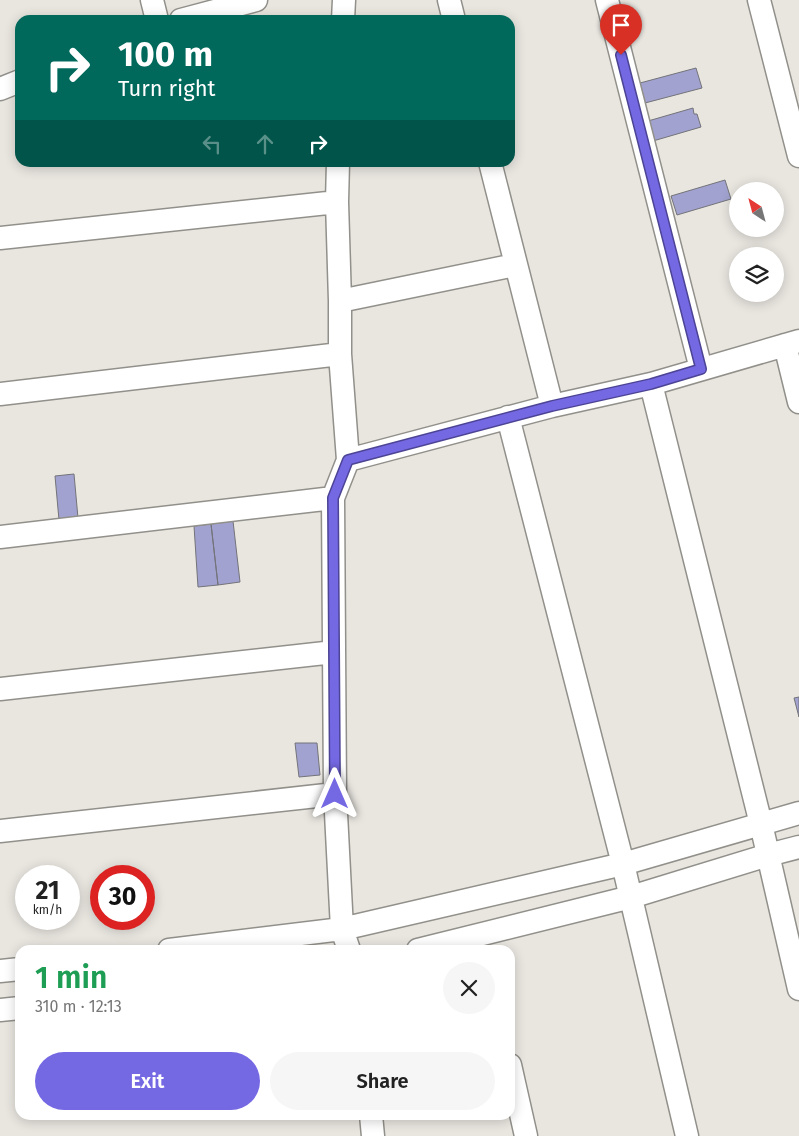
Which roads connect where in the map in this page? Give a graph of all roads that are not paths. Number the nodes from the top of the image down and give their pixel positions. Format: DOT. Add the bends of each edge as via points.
graph roads {
  1 [pos="152,0"];
  2 [pos="256,0"];
  3 [pos="344,0"];
  4 [pos="449,0"];
  5 [pos="607,0"];
  6 [pos="758,0"];
  7 [pos="156,15"];
  8 [pos="200,15"];
  9 [pos="343,15"];
  10 [pos="453,15"];
  11 [pos="15,83"];
  12 [pos="0,89"];
  13 [pos="799,156"];
  14 [pos="338,167"];
  15 [pos="491,167"];
  16 [pos="337,202"];
  17 [pos="0,238"];
  18 [pos="515,265"];
  19 [pos="340,301"];
  20 [pos="792,343"];
  21 [pos="340,354"];
  22 [pos="701,369"];
  23 [pos="651,384"];
  24 [pos="0,394"];
  25 [pos="799,402"];
  26 [pos="552,406"];
  27 [pos="508,417"];
  28 [pos="348,460"];
  29 [pos="333,498"];
  30 [pos="0,537"];
  31 [pos="334,652"];
  32 [pos="0,689"];
  33 [pos="335,794"];
  34 [pos="799,813"];
  35 [pos="761,824"];
  36 [pos="0,831"];
  37 [pos="799,848"];
  38 [pos="768,855"];
  39 [pos="623,864"];
  40 [pos="631,897"];
  41 [pos="472,898"];
  42 [pos="342,929"];
  43 [pos="483,942"];
  44 [pos="210,945"];
  45 [pos="347,945"];
  46 [pos="459,945"];
  47 [pos="15,969"];
  48 [pos="0,971"];
  49 [pos="799,989"];
  50 [pos="15,1008"];
  51 [pos="0,1010"];
  52 [pos="515,1087"];
  53 [pos="371,1120"];
  54 [pos="373,1136"];
  55 [pos="526,1136"];
  56 [pos="687,1136"];
  1 -- 7 [label="street"];
  2 -- 8 [label="street"];
  3 -- 9 [label="street"];
  4 -- 10 [label="street"];
  5 -- 22 [label="street"];
  6 -- 13 [label="street"];
  11 -- 12 [label="street"];
  14 -- 16 [label="street"];
  15 -- 18 [label="street"];
  16 -- 17 [label="street"];
  16 -- 19 [label="street"];
  18 -- 19 [label="street"];
  18 -- 26 [label="street"];
  19 -- 21 [label="street"];
  20 -- 22 [label="street"];
  20 -- 25 [label="street"];
  21 -- 24 [label="street"];
  21 -- 28 [label="street"];
  22 -- 23 [label="street"];
  23 -- 26 [label="street"];
  23 -- 35 [label="street"];
  26 -- 27 [label="street"];
  27 -- 28 [label="street"];
  27 -- 39 [label="street"];
  28 -- 29 [label="street"];
  29 -- 30 [label="street"];
  29 -- 31 [label="street"];
  31 -- 32 [label="street"];
  31 -- 33 [label="street"];
  33 -- 36 [label="street"];
  33 -- 42 [label="street"];
  34 -- 35 [label="street"];
  35 -- 38 [label="street"];
  35 -- 39 [label="street"];
  37 -- 38 [label="street"];
  38 -- 40 [label="street"];
  38 -- 49 [label="street"];
  39 -- 40 [label="street"];
  39 -- 41 [label="street"];
  40 -- 43 [label="street"];
  40 -- 56 [label="street"];
  41 -- 42 [label="street"];
  41 -- 43 [label="street"];
  42 -- 44 [label="street"];
  42 -- 45 [label="street"];
  43 -- 46 [label="street"];
  47 -- 48 [label="street"];
  50 -- 51 [label="street"];
  52 -- 55 [label="street"];
  53 -- 54 [label="street"];
}
